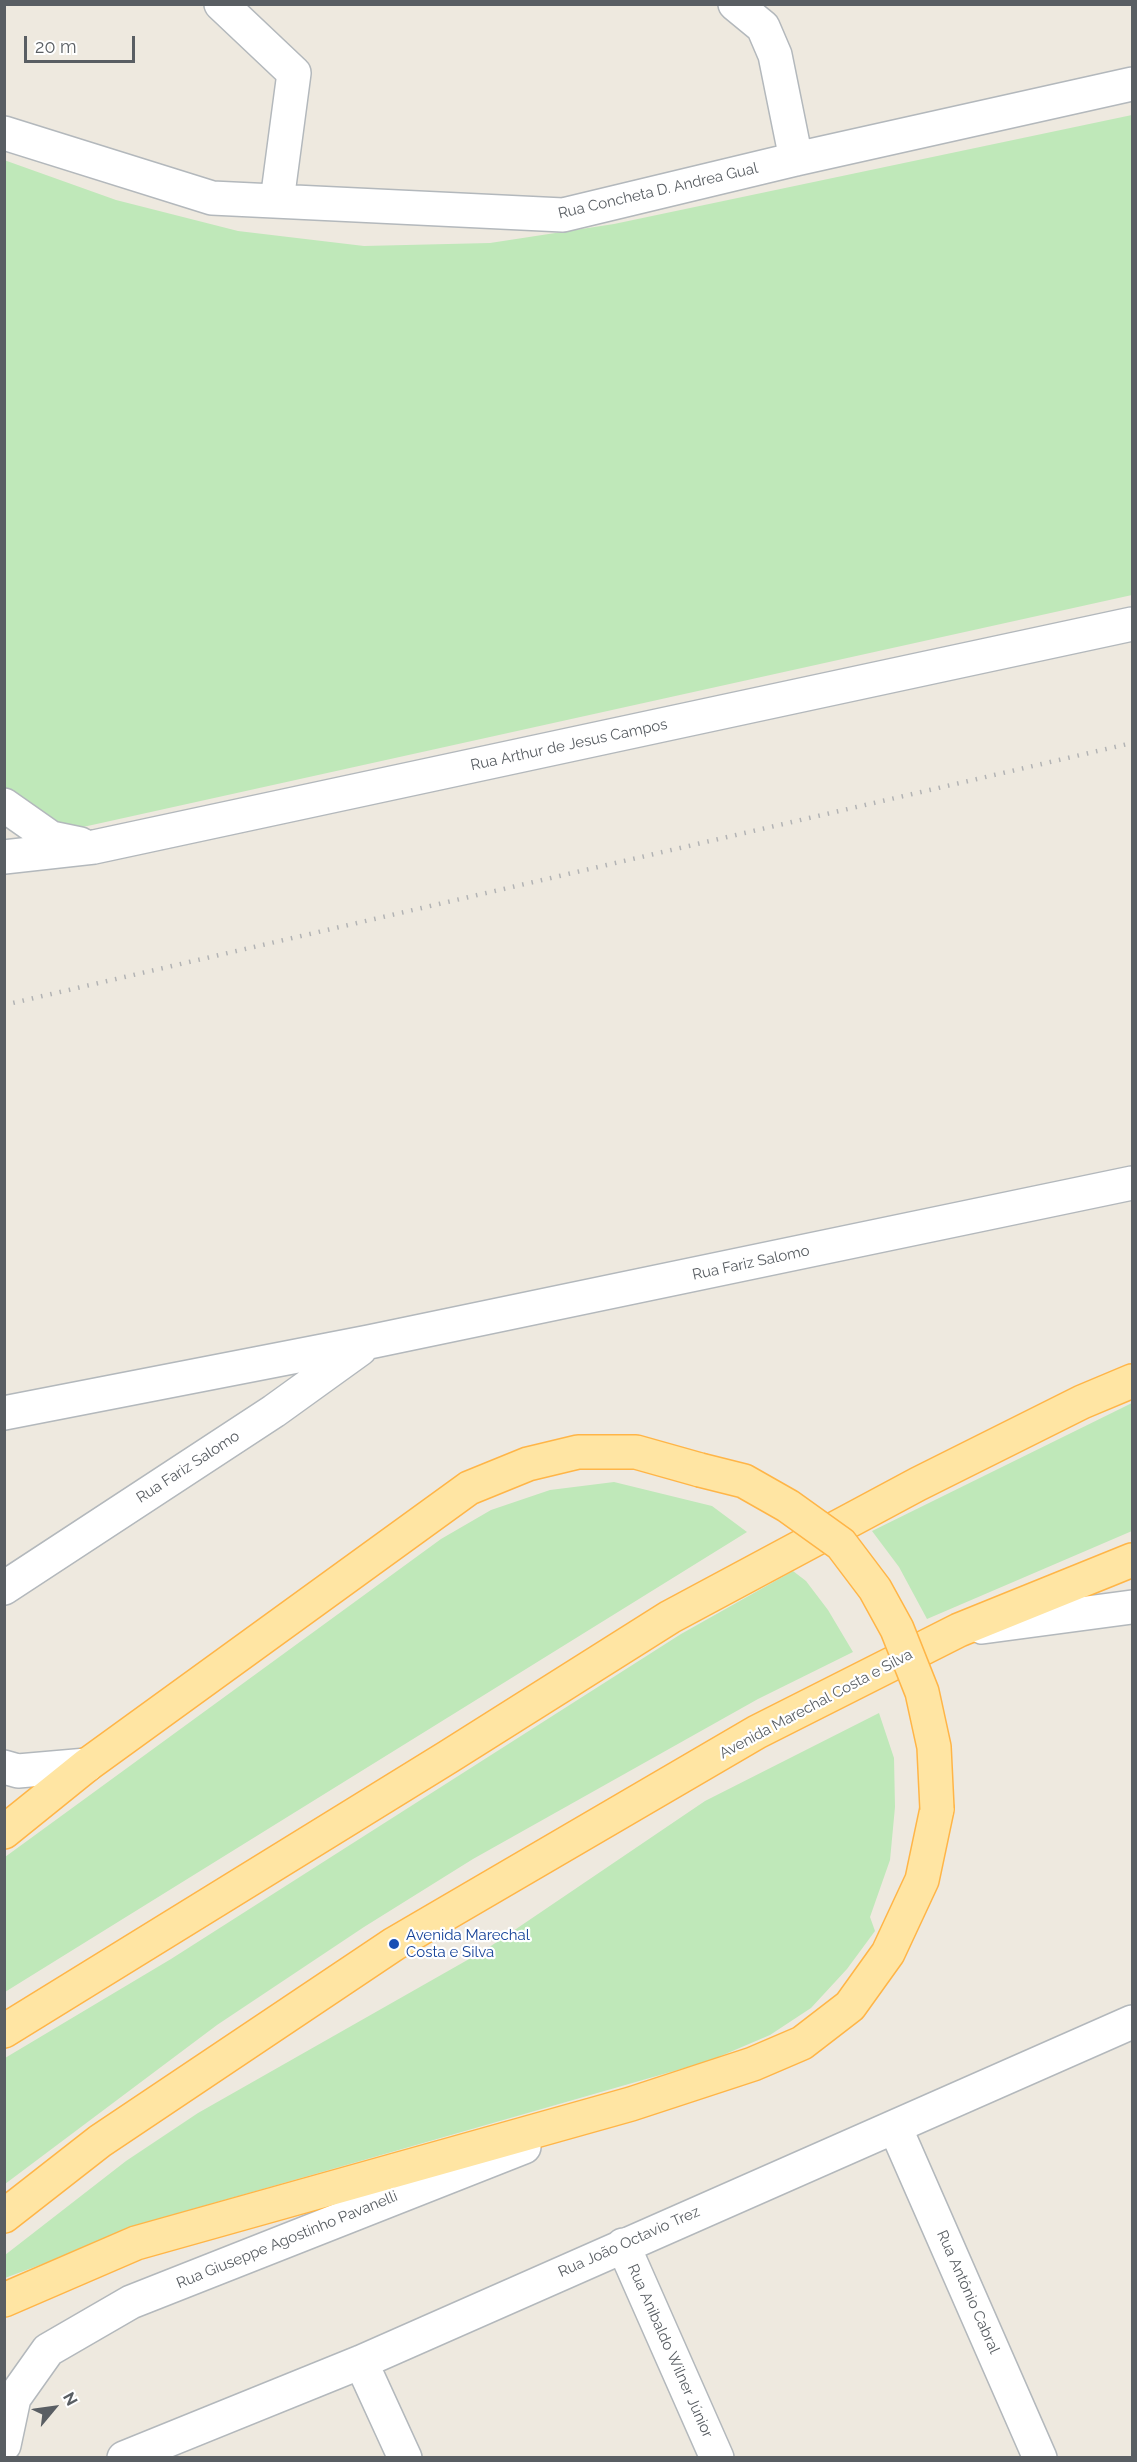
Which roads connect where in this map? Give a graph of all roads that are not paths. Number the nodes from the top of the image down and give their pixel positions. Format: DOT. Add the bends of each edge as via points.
graph roads {
  1 [pos="221,4"];
  2 [pos="735,4"];
  3 [pos="1132,84"];
  4 [pos="4,133"];
  5 [pos="796,159"];
  6 [pos="277,201"];
  7 [pos="1132,624"];
  8 [pos="4,804"];
  9 [pos="94,847"];
  10 [pos="4,857"];
  11 [pos="1132,1183"];
  12 [pos="369,1342"];
  13 [pos="1132,1381"];
  14 [pos="4,1413"];
  15 [pos="1132,1560"];
  16 [pos="4,1588"];
  17 [pos="1132,1607"];
  18 [pos="959,1630"];
  19 [pos="87,1765"];
  20 [pos="4,1767"];
  21 [pos="4,1832"];
  22 [pos="1132,2022"];
  23 [pos="4,2031"];
  24 [pos="631,2104"];
  25 [pos="895,2127"];
  26 [pos="4,2216"];
  27 [pos="623,2245"];
  28 [pos="4,2300"];
  29 [pos="361,2362"];
  30 [pos="4,2445"];
  31 [pos="4,2452"];
  32 [pos="25,2457"];
  33 [pos="124,2457"];
  34 [pos="405,2457"];
  35 [pos="717,2457"];
  36 [pos="1040,2457"];
  1 -- 6 [label="street" via="294,73"];
  2 -- 5 [label="street" via="763,27 775,55"];
  3 -- 5 [label="street, Rua Concheta D. Andrea Gual"];
  4 -- 6 [label="street, Rua Concheta D. Andrea Gual" via="212,198"];
  5 -- 6 [label="street, Rua Concheta D. Andrea Gual" via="563,215"];
  7 -- 9 [label="street, Rua Arthur de Jesus Campos"];
  8 -- 9 [label="street" via="51,838"];
  9 -- 10 [label="street, Rua Arthur de Jesus Campos"];
  11 -- 12 [label="street, Rua Fariz Salomo"];
  12 -- 14 [label="street, Rua Fariz Salomo"];
  12 -- 16 [label="street, Rua Fariz Salomo" via="274,1412"];
  13 -- 23 [label="main road" via="918,1484 670,1617"];
  15 -- 18 [label="main road, Avenida Marechal Costa e Silva"];
  17 -- 18 [label="street"];
  18 -- 26 [label="main road, Avenida Marechal Costa e Silva" via="758,1732 394,1944 99,2141"];
  19 -- 20 [label="street" via="18,1771"];
  19 -- 21 [label="main road"];
  19 -- 24 [label="main road, bridge" via="469,1488 528,1464 578,1452 636,1452 744,1481 788,1506 841,1544 875,1589 897,1629 922,1692 934,1748 937,1809 922,1880 888,1953 850,2006 802,2043 753,2064"];
  22 -- 25 [label="street, Rua João Octavio Trez"];
  24 -- 28 [label="main road" via="136,2243"];
  24 -- 30 [label="street, Rua Giuseppe Agostinho Pavanelli" via="130,2302 48,2350 14,2398"];
  25 -- 27 [label="street, Rua João Octavio Trez"];
  25 -- 36 [label="street, Rua Antônio Cabral"];
  27 -- 29 [label="street, Rua João Octavio Trez"];
  27 -- 35 [label="street, Rua Anibaldo Wilner Júnior"];
  29 -- 33 [label="street, Rua João Octavio Trez"];
  29 -- 34 [label="street"];
  31 -- 32 [label="street"];
}
